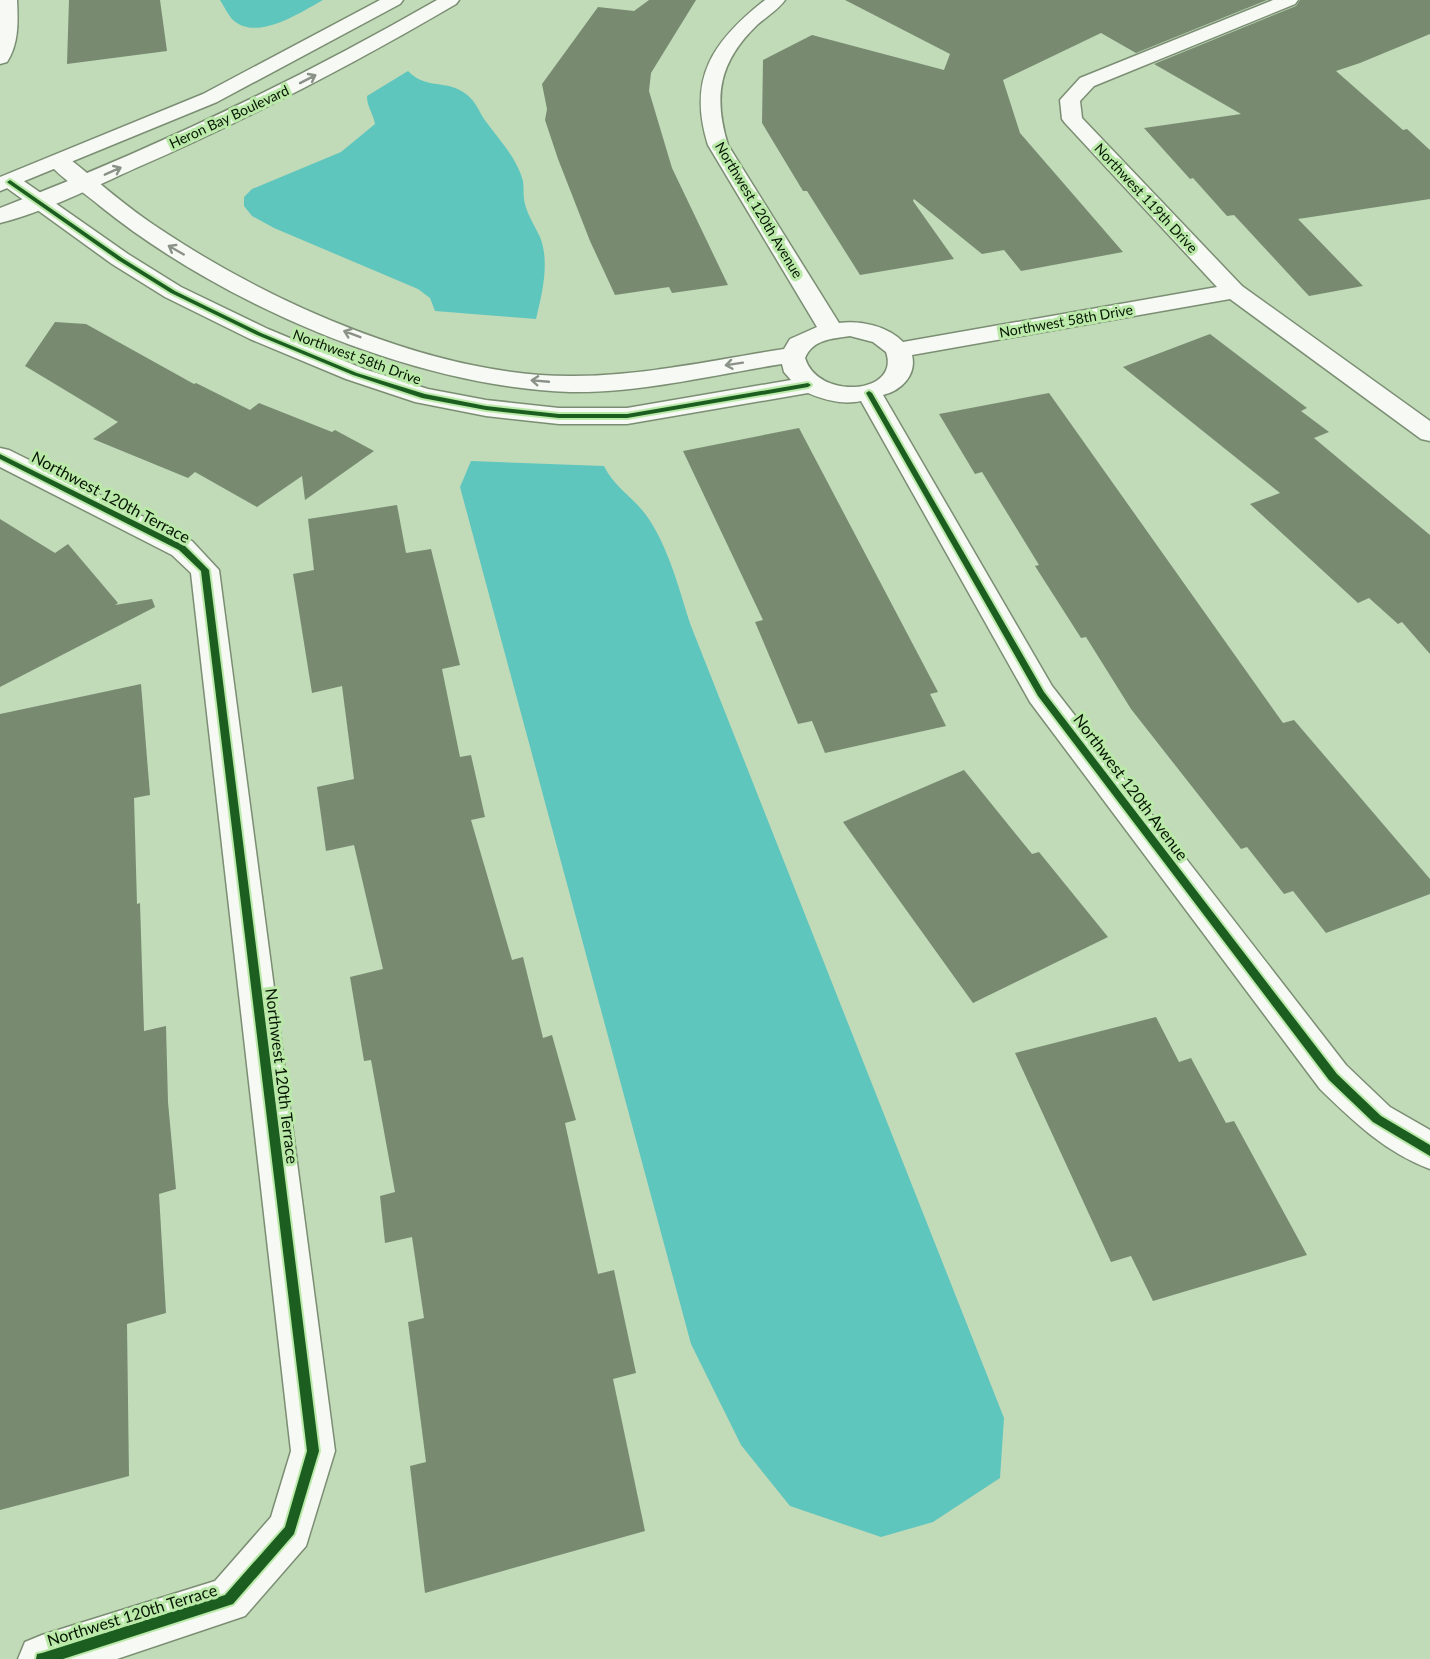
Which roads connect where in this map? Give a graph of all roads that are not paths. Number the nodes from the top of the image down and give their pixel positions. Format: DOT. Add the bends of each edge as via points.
graph roads {
  1 [pos="8,0"];
  2 [pos="394,0"];
  3 [pos="450,0"];
  4 [pos="776,0"];
  5 [pos="1288,0"];
  6 [pos="0,58"];
  7 [pos="60,162"];
  8 [pos="86,182"];
  9 [pos="5,183"];
  10 [pos="39,201"];
  11 [pos="0,216"];
  12 [pos="1234,291"];
  13 [pos="831,330"];
  14 [pos="897,350"];
  15 [pos="791,355"];
  16 [pos="808,385"];
  17 [pos="869,393"];
  18 [pos="1430,433"];
  19 [pos="0,456"];
  20 [pos="1430,1151"];
  21 [pos="42,1659"];
  1 -- 6 [label="street" via="9,30"];
  2 -- 7 [label="street, Heron Bay Boulevard" via="210,98"];
  8 -- 3 [label="street, Heron Bay Boulevard, one-way" via="252,108 373,46"];
  4 -- 13 [label="street, Northwest 120th Avenue" via="749,21 727,47 711,78 710,113 718,145"];
  5 -- 12 [label="street, Northwest 119th Drive" via="1087,82 1070,100 1072,118"];
  7 -- 8 [label="street, Northwest 58th Drive"];
  7 -- 9 [label="street, Heron Bay Boulevard"];
  8 -- 10 [label="street, Heron Bay Boulevard"];
  15 -- 8 [label="street, Northwest 58th Drive, one-way" via="616,382 548,382 452,368 292,311 212,271 162,241"];
  9 -- 10 [label="street, Northwest 58th Drive"];
  10 -- 11 [label="street, Heron Bay Boulevard"];
  10 -- 16 [label="street, Northwest 58th Drive" via="173,292 355,374 424,396 559,416 627,416"];
  12 -- 14 [label="street, Northwest 58th Drive"];
  12 -- 18 [label="street, Northwest 119th Drive"];
  13 -- 14 [label="street" via="870,332"];
  13 -- 15 [label="street" via="806,339"];
  14 -- 17 [label="street" via="902,363 899,375 887,386"];
  15 -- 16 [label="street" via="792,366"];
  16 -- 17 [label="street" via="848,395"];
  17 -- 20 [label="street, Northwest 120th Avenue" via="1041,694 1333,1077 1377,1119"];
  19 -- 21 [label="street, Northwest 120th Terrace" via="182,548 204,570 314,1451 290,1530 229,1600"];
}
